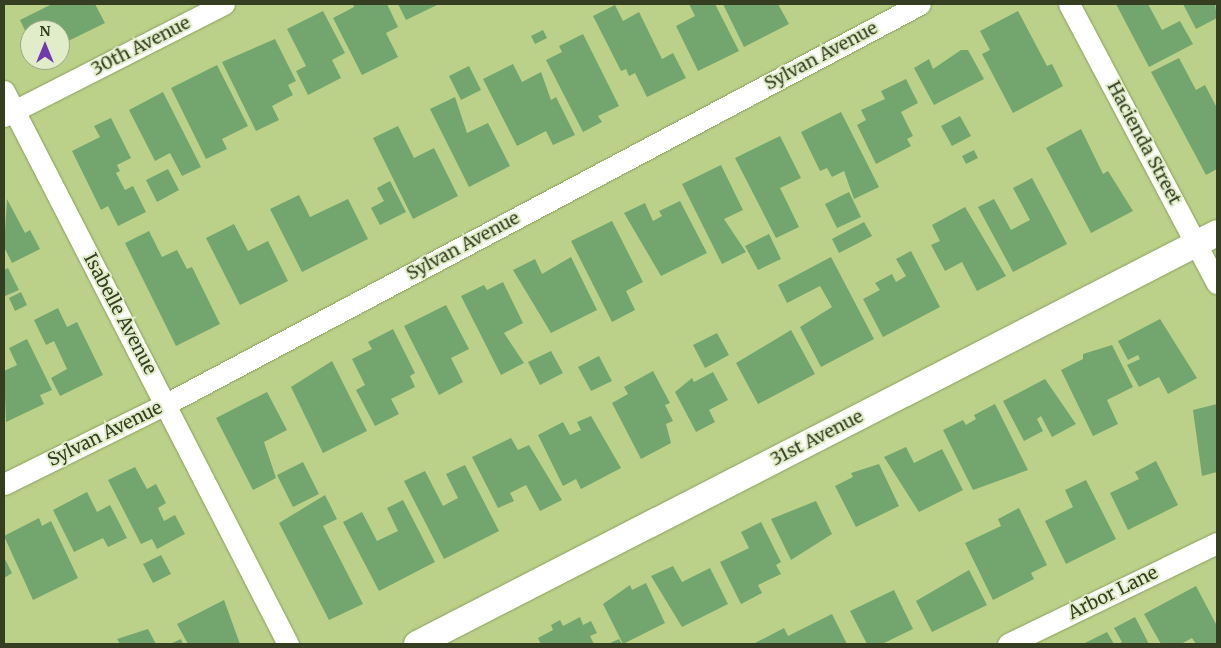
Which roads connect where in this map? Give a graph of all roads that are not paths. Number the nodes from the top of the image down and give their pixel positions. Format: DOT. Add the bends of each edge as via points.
graph roads {
  1 [pos="224,4"];
  2 [pos="920,4"];
  3 [pos="1069,4"];
  4 [pos="4,91"];
  5 [pos="9,114"];
  6 [pos="1207,238"];
  7 [pos="1217,283"];
  8 [pos="168,403"];
  9 [pos="4,484"];
  10 [pos="1217,543"];
  11 [pos="288,644"];
  12 [pos="417,644"];
  13 [pos="1008,644"];
  1 -- 5 [label="street, 30th Avenue"];
  2 -- 8 [label="street, Sylvan Avenue"];
  3 -- 6 [label="street, Hacienda Street"];
  4 -- 5 [label="street, Isabelle Avenue"];
  5 -- 8 [label="street, Isabelle Avenue"];
  6 -- 7 [label="street, Hacienda Street"];
  6 -- 12 [label="street, 31st Avenue"];
  8 -- 9 [label="street, Sylvan Avenue"];
  8 -- 11 [label="street, Isabelle Avenue"];
  10 -- 13 [label="street, Arbor Lane"];
}
